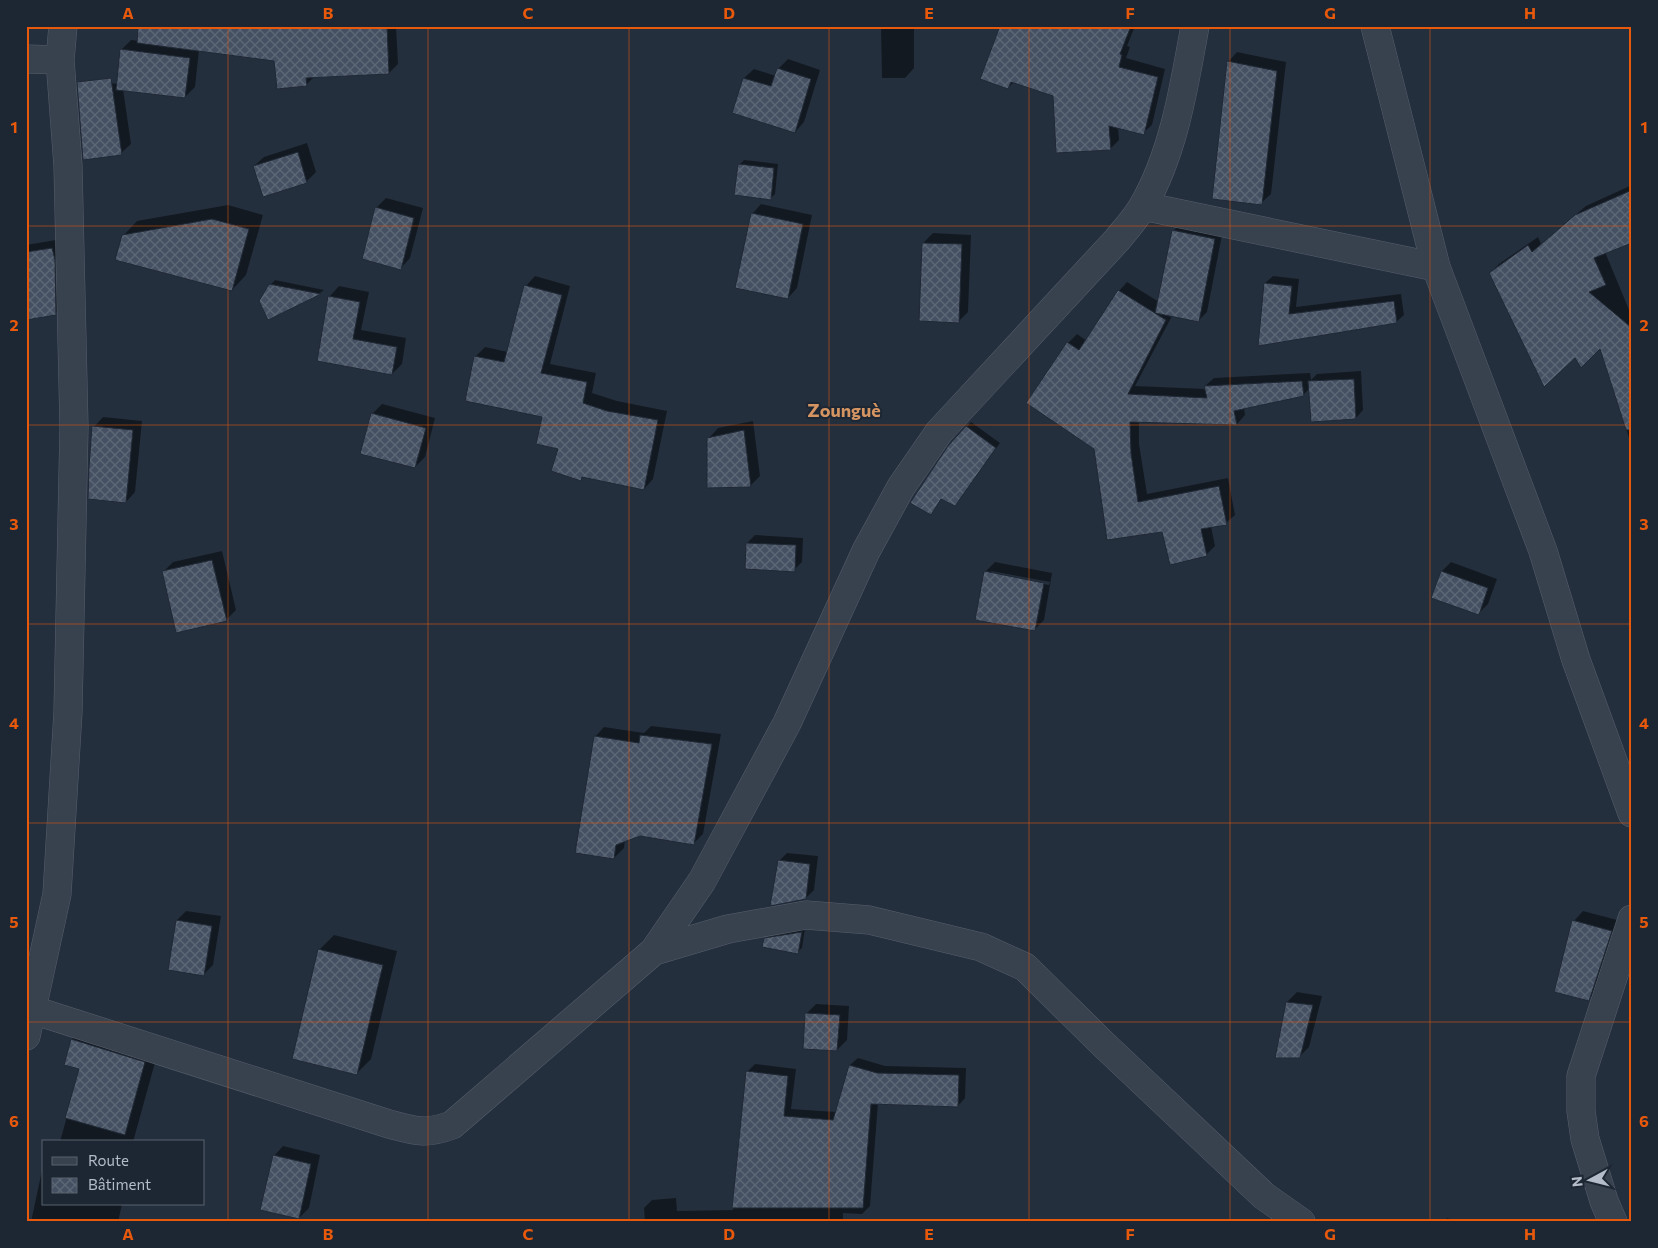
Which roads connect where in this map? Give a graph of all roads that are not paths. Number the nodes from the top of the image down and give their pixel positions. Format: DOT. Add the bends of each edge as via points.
graph roads {
  1 [pos="63,26"];
  2 [pos="1195,26"];
  3 [pos="1375,26"];
  4 [pos="26,58"];
  5 [pos="60,60"];
  6 [pos="1143,206"];
  7 [pos="1436,267"];
  8 [pos="1632,813"];
  9 [pos="1632,919"];
  10 [pos="654,951"];
  11 [pos="33,1010"];
  12 [pos="26,1036"];
  13 [pos="1301,1222"];
  14 [pos="1613,1222"];
  1 -- 5 [label="street"];
  2 -- 6 [label="street" via="1184,87 1165,157"];
  3 -- 7 [label="street"];
  4 -- 5 [label="street"];
  5 -- 11 [label="street" via="68,166 74,427 68,712 57,894"];
  6 -- 7 [label="street"];
  6 -- 10 [label="street" via="1118,240 939,432 901,487 866,551 787,724 702,882"];
  7 -- 8 [label="street" via="1543,551 1576,660"];
  9 -- 14 [label="street" via="1581,1076 1581,1111 1586,1139"];
  10 -- 11 [label="street" via="452,1125 435,1132 418,1132 389,1124"];
  10 -- 13 [label="street" via="728,929 806,915 869,920 981,947 1025,967 1264,1196"];
  11 -- 12 [label="street"];
}
